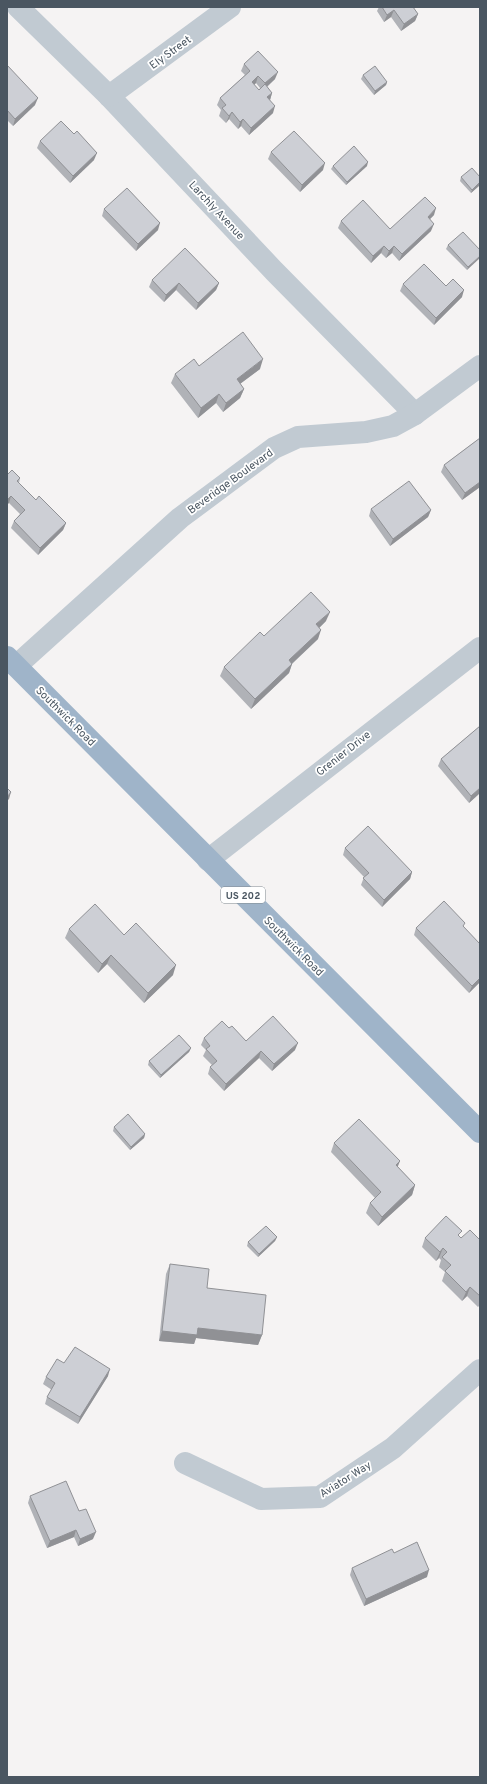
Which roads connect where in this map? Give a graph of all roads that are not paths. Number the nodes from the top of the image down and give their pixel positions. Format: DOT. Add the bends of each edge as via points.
graph roads {
  1 [pos="18,7"];
  2 [pos="230,7"];
  3 [pos="109,96"];
  4 [pos="480,366"];
  5 [pos="415,414"];
  6 [pos="480,648"];
  7 [pos="12,661"];
  8 [pos="208,860"];
  9 [pos="480,1132"];
  10 [pos="480,1370"];
  11 [pos="185,1463"];
  1 -- 3 [label="street, Larchly Avenue"];
  2 -- 3 [label="street, Ely Street"];
  3 -- 5 [label="street, Larchly Avenue"];
  4 -- 5 [label="street, Beveridge Boulevard"];
  5 -- 7 [label="street, Beveridge Boulevard" via="393,426 366,432 298,437 274,448 180,518"];
  6 -- 8 [label="street, Grenier Drive"];
  7 -- 8 [label="highway, Southwick Road / US 202"];
  8 -- 9 [label="highway, Southwick Road / US 202"];
  10 -- 11 [label="street, Aviator Way" via="393,1448 320,1497 262,1499"];
}
